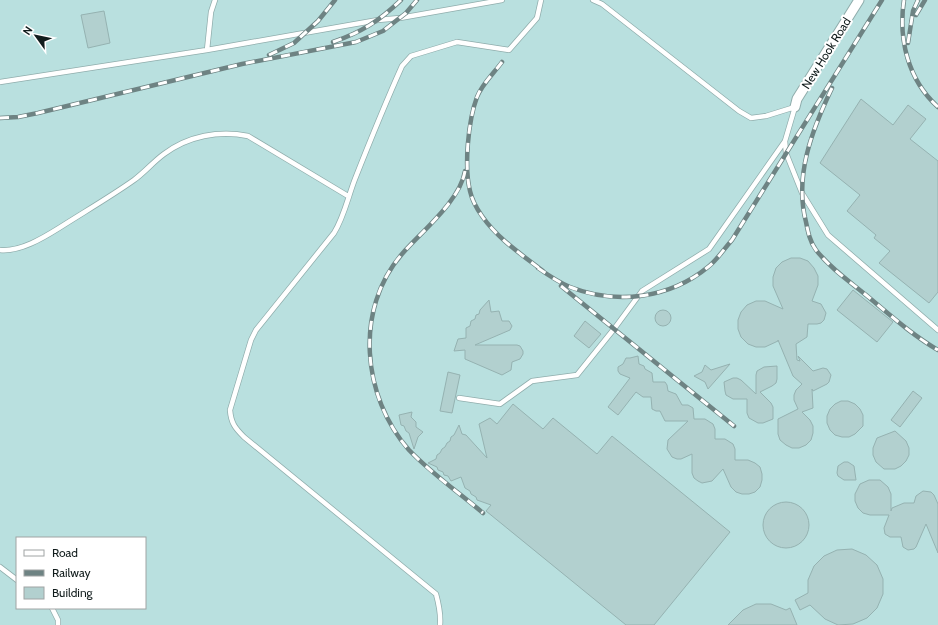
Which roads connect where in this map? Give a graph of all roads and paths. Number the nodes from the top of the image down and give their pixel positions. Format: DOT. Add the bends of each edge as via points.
graph roads {
  1 [pos="215,0"];
  2 [pos="502,0"];
  3 [pos="541,0"];
  4 [pos="593,0"];
  5 [pos="859,0"];
  6 [pos="207,50"];
  7 [pos="0,82"];
  8 [pos="794,107"];
  9 [pos="785,141"];
  10 [pos="348,196"];
  11 [pos="0,250"];
  12 [pos="938,330"];
  13 [pos="458,398"];
  14 [pos="0,567"];
  15 [pos="16,579"];
  16 [pos="52,609"];
  17 [pos="58,625"];
  18 [pos="440,625"];
  1 -- 6 [label="lane" via="211,12"];
  2 -- 6 [label="lane"];
  3 -- 10 [label="lane" via="537,18 509,50 457,42 411,56 402,66"];
  4 -- 8 [label="lane" via="751,118"];
  5 -- 8 [label="street, New Hook Road"];
  6 -- 7 [label="lane"];
  8 -- 9 [label="lane"];
  9 -- 12 [label="lane" via="786,154 802,193 828,235"];
  9 -- 13 [label="lane" via="709,249 642,291 577,375 532,382 500,404"];
  10 -- 11 [label="lane" via="248,136 234,133 205,135 180,144 164,154 134,180 42,238 18,248"];
  10 -- 18 [label="lane" via="341,222 334,233 250,340 230,410 230,420 244,437 436,594 440,606"];
  14 -- 15 [label="lane"];
  16 -- 17 [label="lane"];
}
